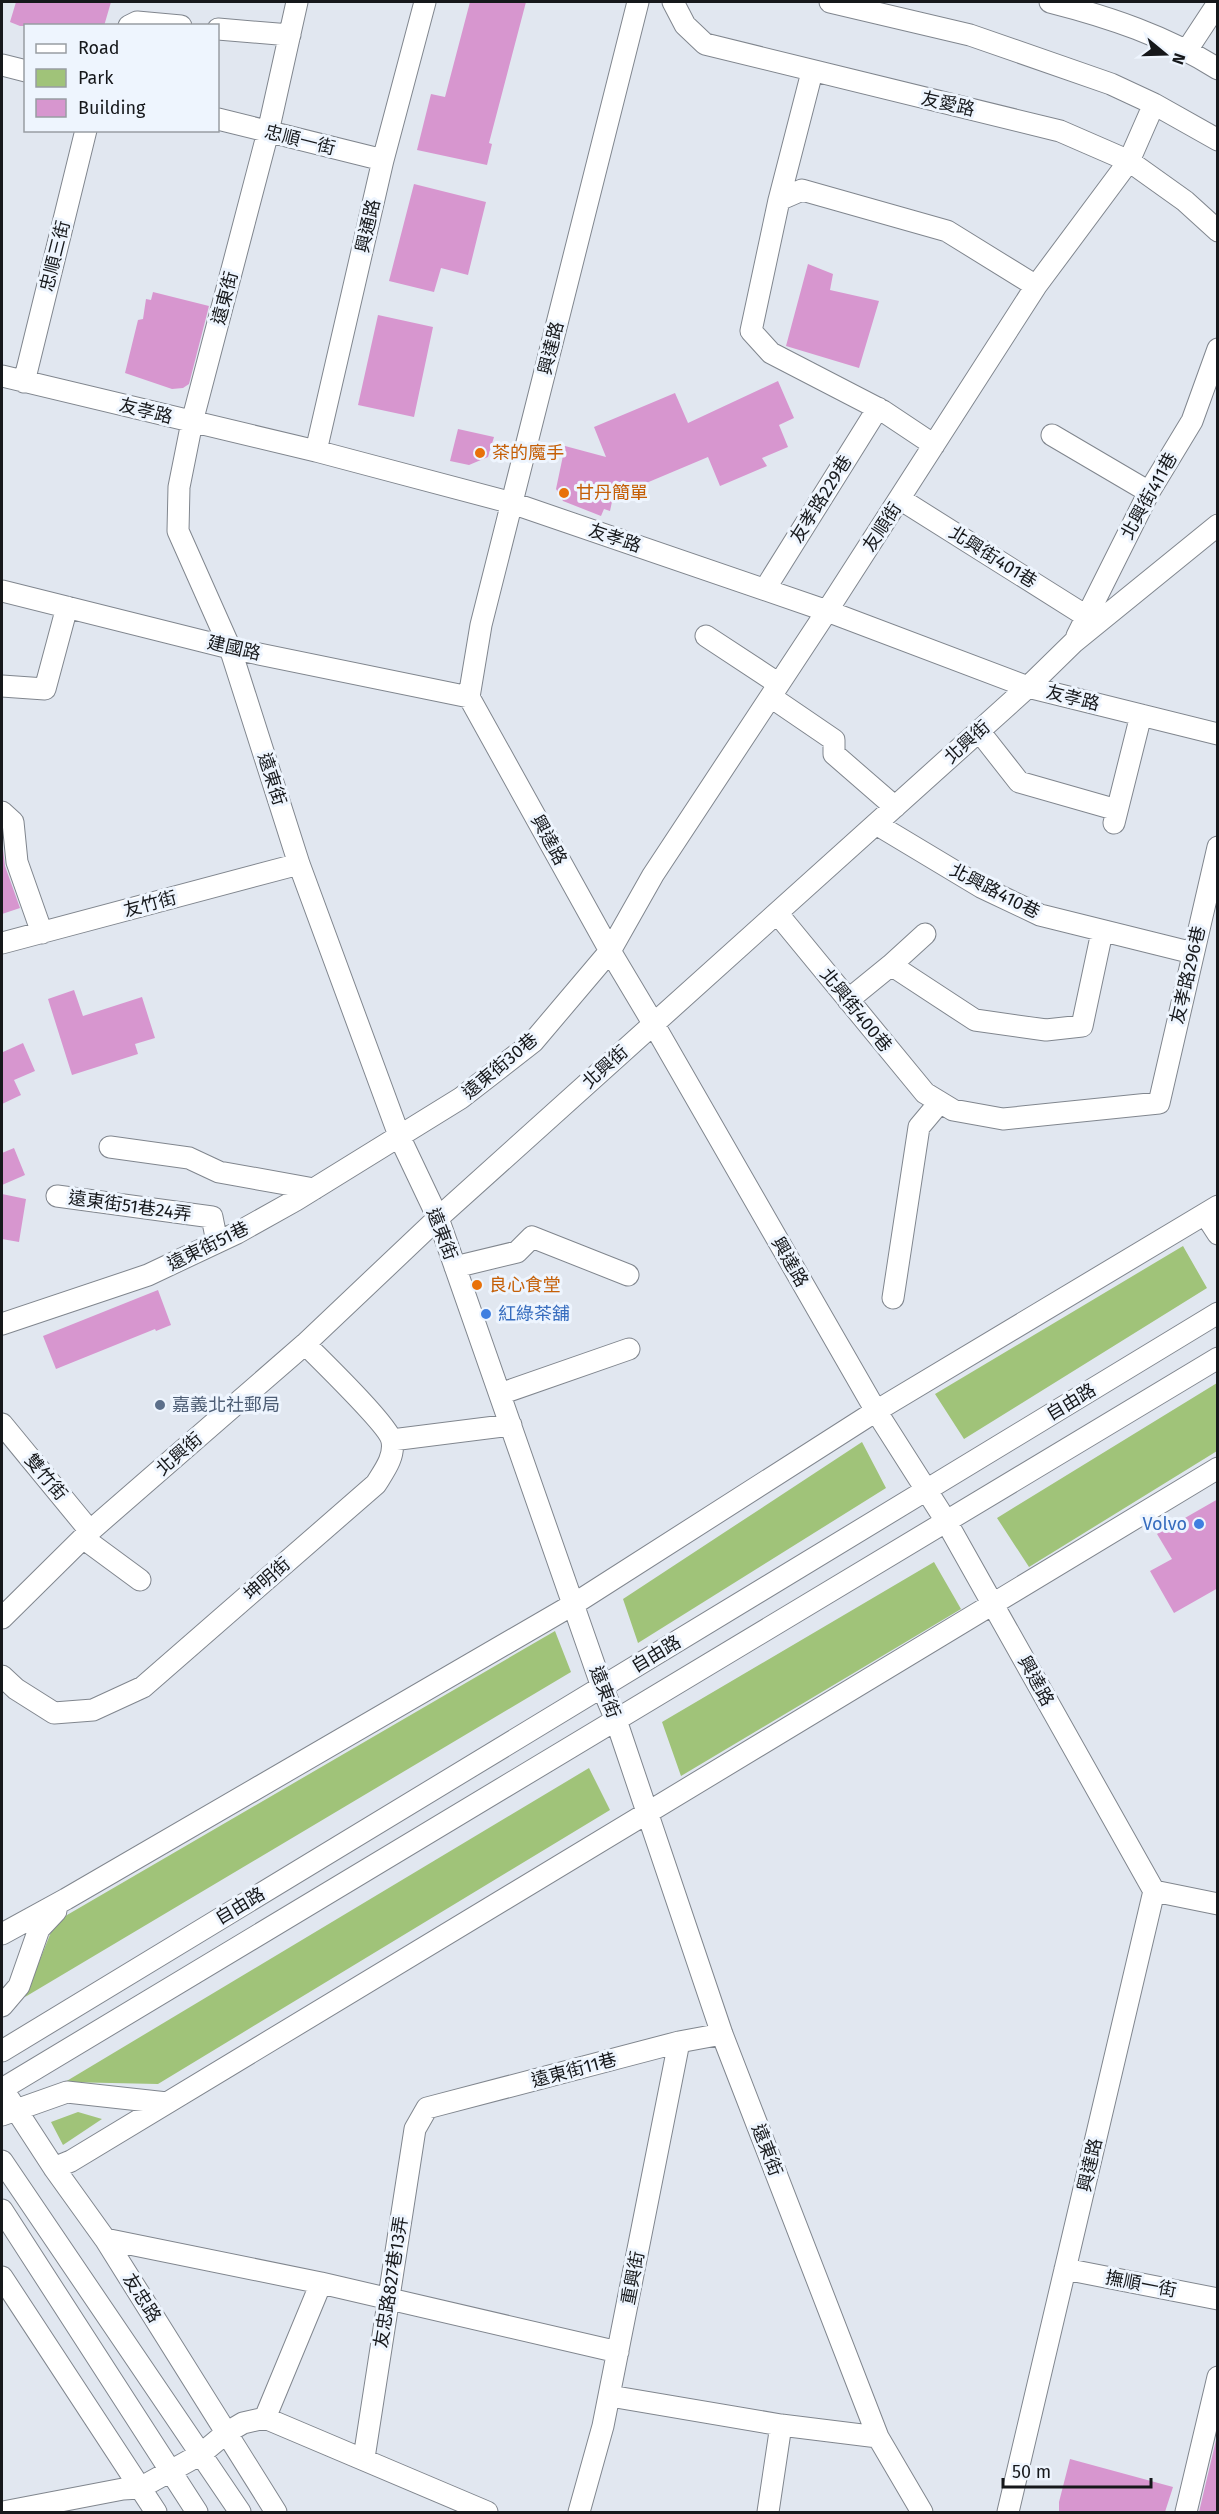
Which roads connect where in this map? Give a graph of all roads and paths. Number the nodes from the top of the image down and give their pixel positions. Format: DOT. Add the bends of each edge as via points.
graph roads {
  1 [pos="297,2"];
  2 [pos="425,2"];
  3 [pos="638,2"];
  4 [pos="674,2"];
  5 [pos="830,2"];
  6 [pos="1050,2"];
  7 [pos="1218,3"];
  8 [pos="133,24"];
  9 [pos="159,24"];
  10 [pos="219,29"];
  11 [pos="290,35"];
  12 [pos="1187,50"];
  13 [pos="2,65"];
  14 [pos="1218,69"];
  15 [pos="24,70"];
  16 [pos="812,72"];
  17 [pos="1154,104"];
  18 [pos="219,119"];
  19 [pos="86,132"];
  20 [pos="268,132"];
  21 [pos="1218,140"];
  22 [pos="383,160"];
  23 [pos="1129,161"];
  24 [pos="779,200"];
  25 [pos="1218,231"];
  26 [pos="1036,286"];
  27 [pos="1218,349"];
  28 [pos="2,376"];
  29 [pos="24,382"];
  30 [pos="878,408"];
  31 [pos="192,422"];
  32 [pos="1052,435"];
  33 [pos="934,445"];
  34 [pos="316,451"];
  35 [pos="1149,492"];
  36 [pos="900,499"];
  37 [pos="512,503"];
  38 [pos="1218,525"];
  39 [pos="765,590"];
  40 [pos="2,591"];
  41 [pos="67,607"];
  42 [pos="827,611"];
  43 [pos="1086,616"];
  44 [pos="706,636"];
  45 [pos="1074,642"];
  46 [pos="230,648"];
  47 [pos="2,686"];
  48 [pos="1028,687"];
  49 [pos="775,691"];
  50 [pos="470,697"];
  51 [pos="1141,715"];
  52 [pos="979,731"];
  53 [pos="1218,734"];
  54 [pos="895,807"];
  55 [pos="2,812"];
  56 [pos="876,824"];
  57 [pos="1218,847"];
  58 [pos="299,864"];
  59 [pos="777,913"];
  60 [pos="1102,932"];
  61 [pos="42,933"];
  62 [pos="925,934"];
  63 [pos="2,944"];
  64 [pos="610,951"];
  65 [pos="1193,953"];
  66 [pos="891,965"];
  67 [pos="848,1000"];
  68 [pos="653,1023"];
  69 [pos="940,1102"];
  70 [pos="1159,1103"];
  71 [pos="400,1138"];
  72 [pos="110,1147"];
  73 [pos="314,1190"];
  74 [pos="57,1196"];
  75 [pos="1211,1210"];
  76 [pos="438,1218"];
  77 [pos="1218,1234"];
  78 [pos="217,1242"];
  79 [pos="455,1267"];
  80 [pos="628,1275"];
  81 [pos="893,1298"];
  82 [pos="1218,1313"];
  83 [pos="2,1324"];
  84 [pos="305,1344"];
  85 [pos="629,1348"];
  86 [pos="1218,1358"];
  87 [pos="500,1394"];
  88 [pos="876,1411"];
  89 [pos="2,1424"];
  90 [pos="511,1425"];
  91 [pos="392,1440"];
  92 [pos="1218,1468"];
  93 [pos="926,1490"];
  94 [pos="946,1521"];
  95 [pos="87,1534"];
  96 [pos="140,1580"];
  97 [pos="574,1604"];
  98 [pos="993,1604"];
  99 [pos="2,1618"];
  100 [pos="2,1676"];
  101 [pos="602,1687"];
  102 [pos="616,1720"];
  103 [pos="647,1813"];
  104 [pos="1154,1891"];
  105 [pos="66,1899"];
  106 [pos="1218,1904"];
  107 [pos="2,1934"];
  108 [pos="2,2006"];
  109 [pos="722,2034"];
  110 [pos="679,2042"];
  111 [pos="2,2051"];
  112 [pos="2,2088"];
  113 [pos="167,2103"];
  114 [pos="428,2108"];
  115 [pos="8,2113"];
  116 [pos="2,2161"];
  117 [pos="54,2168"];
  118 [pos="2,2210"];
  119 [pos="105,2239"];
  120 [pos="1065,2269"];
  121 [pos="2,2277"];
  122 [pos="321,2283"];
  123 [pos="388,2299"];
  124 [pos="1218,2299"];
  125 [pos="618,2352"];
  126 [pos="1218,2377"];
  127 [pos="610,2396"];
  128 [pos="265,2418"];
  129 [pos="782,2425"];
  130 [pos="226,2433"];
  131 [pos="878,2438"];
  132 [pos="201,2454"];
  133 [pos="364,2458"];
  134 [pos="172,2472"];
  135 [pos="140,2488"];
  136 [pos="3,2512"];
  137 [pos="156,2512"];
  138 [pos="197,2512"];
  139 [pos="240,2512"];
  140 [pos="276,2512"];
  141 [pos="487,2512"];
  142 [pos="579,2512"];
  143 [pos="768,2512"];
  144 [pos="922,2512"];
  145 [pos="1008,2512"];
  146 [pos="1186,2512"];
  1 -- 11 [label="street, 遠東街"];
  2 -- 22 [label="street, 興通路"];
  3 -- 37 [label="street, 興達路"];
  4 -- 16 [label="street, 友愛路" via="685,25 705,44"];
  5 -- 17 [label="street" via="970,35 1111,84"];
  6 -- 12 [label="street" via="1106,16"];
  7 -- 12 [label="street"];
  8 -- 9 [label="street"];
  10 -- 11 [label="street"];
  11 -- 20 [label="street, 遠東街"];
  12 -- 14 [label="street"];
  13 -- 15 [label="street"];
  16 -- 23 [label="street, 友愛路" via="1060,131"];
  16 -- 24 [label="street"];
  17 -- 21 [label="street"];
  17 -- 23 [label="street, 友順街"];
  18 -- 20 [label="street, 忠順一街"];
  19 -- 29 [label="street, 忠順三街"];
  20 -- 22 [label="street, 忠順一街"];
  20 -- 31 [label="street, 遠東街"];
  22 -- 34 [label="street, 興通路"];
  23 -- 25 [label="street, 友愛路" via="1185,201"];
  23 -- 26 [label="street, 友順街"];
  24 -- 26 [label="street" via="802,190 947,231"];
  24 -- 30 [label="street" via="751,331 771,352"];
  26 -- 33 [label="street, 友順街"];
  27 -- 35 [label="street, 北興街411巷" via="1192,421"];
  28 -- 29 [label="street, 友孝路"];
  29 -- 31 [label="street, 友孝路"];
  30 -- 33 [label="street"];
  30 -- 39 [label="street, 友孝路229巷"];
  31 -- 34 [label="street, 友孝路"];
  31 -- 46 [label="street, 遠東街" via="179,487 178,531"];
  32 -- 35 [label="street"];
  33 -- 36 [label="street, 友順街"];
  34 -- 37 [label="street, 友孝路"];
  35 -- 43 [label="street, 北興街411巷"];
  36 -- 42 [label="street, 友順街"];
  36 -- 43 [label="street, 北興街401巷"];
  37 -- 39 [label="street, 友孝路"];
  37 -- 50 [label="street, 興達路" via="481,625"];
  38 -- 45 [label="street, 北興街"];
  39 -- 42 [label="street, 友孝路"];
  40 -- 41 [label="street, 建國路"];
  41 -- 46 [label="street, 建國路"];
  41 -- 47 [label="street" via="45,689"];
  42 -- 48 [label="street, 友孝路"];
  42 -- 49 [label="street, 友順街"];
  43 -- 45 [label="street, 北興街411巷"];
  44 -- 49 [label="street"];
  45 -- 48 [label="street, 北興街"];
  46 -- 50 [label="street, 建國路"];
  46 -- 58 [label="street, 遠東街"];
  48 -- 51 [label="street, 友孝路"];
  48 -- 52 [label="street, 北興街"];
  49 -- 54 [label="street" via="834,740 834,754"];
  49 -- 64 [label="street, 友順街" via="653,875"];
  50 -- 64 [label="street, 興達路"];
  51 -- 52 [label="street" via="1115,817 1019,782"];
  51 -- 53 [label="street, 友孝路"];
  52 -- 54 [label="street, 北興街"];
  54 -- 56 [label="street, 北興街"];
  55 -- 61 [label="street" via="13,822 17,862"];
  56 -- 59 [label="street, 北興街"];
  56 -- 60 [label="street, 北興路410巷" via="981,887 1030,910"];
  57 -- 65 [label="street, 友孝路296巷"];
  58 -- 61 [label="street, 友竹街"];
  58 -- 71 [label="street, 遠東街"];
  59 -- 67 [label="street, 北興街400巷"];
  59 -- 68 [label="street, 北興街"];
  60 -- 65 [label="street, 北興路410巷"];
  60 -- 66 [label="street" via="1082,1026 1046,1030 975,1020"];
  61 -- 63 [label="street, 友竹街"];
  62 -- 66 [label="street"];
  64 -- 68 [label="street, 興達路"];
  64 -- 71 [label="street, 遠東街30巷" via="533,1042 462,1098"];
  65 -- 70 [label="street, 友孝路296巷"];
  66 -- 67 [label="street"];
  67 -- 69 [label="street, 北興街400巷" via="925,1093"];
  68 -- 76 [label="street, 北興街"];
  68 -- 88 [label="street, 興達路"];
  69 -- 70 [label="street, 北興街400巷" via="953,1110 1003,1119"];
  69 -- 81 [label="street" via="919,1127"];
  71 -- 73 [label="street, 遠東街51巷"];
  71 -- 76 [label="street, 遠東街"];
  72 -- 73 [label="street" via="189,1158 219,1172"];
  73 -- 78 [label="street, 遠東街51巷"];
  74 -- 78 [label="street, 遠東街51巷24弄" via="212,1217"];
  75 -- 77 [label="street"];
  75 -- 88 [label="street"];
  76 -- 79 [label="street, 遠東街"];
  76 -- 84 [label="street, 北興街"];
  78 -- 83 [label="street, 遠東街51巷" via="148,1275"];
  79 -- 80 [label="street" via="517,1252 532,1237"];
  79 -- 87 [label="street, 遠東街"];
  82 -- 93 [label="street, 自由路"];
  84 -- 91 [label="street" via="381,1423"];
  84 -- 95 [label="street, 北興街"];
  85 -- 87 [label="street"];
  86 -- 94 [label="street, 自由路"];
  87 -- 90 [label="street, 遠東街"];
  88 -- 93 [label="street, 興達路"];
  88 -- 97 [label="street"];
  89 -- 95 [label="street, 雙竹街"];
  90 -- 91 [label="street"];
  90 -- 97 [label="street, 遠東街"];
  91 -- 100 [label="street, 坤明街" via="391,1459 376,1484 143,1687 93,1710 54,1713"];
  92 -- 98 [label="street"];
  93 -- 94 [label="street, 興達路"];
  93 -- 101 [label="street, 自由路"];
  94 -- 98 [label="street, 興達路"];
  94 -- 102 [label="street, 自由路"];
  95 -- 96 [label="street, 雙竹街"];
  95 -- 99 [label="street, 北興街"];
  97 -- 101 [label="street, 遠東街"];
  97 -- 105 [label="street"];
  98 -- 103 [label="street"];
  98 -- 104 [label="street, 興達路"];
  101 -- 102 [label="street, 遠東街"];
  101 -- 111 [label="street, 自由路"];
  102 -- 103 [label="street, 遠東街"];
  102 -- 112 [label="street, 自由路"];
  103 -- 109 [label="street, 遠東街"];
  103 -- 113 [label="street"];
  104 -- 106 [label="street"];
  104 -- 120 [label="street, 興達路"];
  105 -- 107 [label="street"];
  105 -- 108 [label="street" via="39,1929 19,1986"];
  109 -- 110 [label="street, 遠東街11巷"];
  109 -- 131 [label="street, 遠東街"];
  110 -- 114 [label="street, 遠東街11巷"];
  110 -- 125 [label="street, 重興街"];
  112 -- 115 [label="street, 友忠路"];
  113 -- 115 [label="street" via="67,2092"];
  113 -- 117 [label="street"];
  114 -- 123 [label="street, 友忠路827巷13弄" via="416,2129"];
  115 -- 117 [label="street, 友忠路"];
  116 -- 132 [label="street"];
  117 -- 119 [label="street, 友忠路"];
  118 -- 134 [label="street"];
  119 -- 122 [label="street"];
  119 -- 130 [label="street, 友忠路"];
  120 -- 124 [label="street, 撫順一街"];
  120 -- 145 [label="street, 興達路"];
  121 -- 135 [label="street"];
  122 -- 123 [label="street"];
  122 -- 128 [label="street"];
  123 -- 125 [label="street"];
  123 -- 133 [label="street, 友忠路827巷13弄"];
  125 -- 127 [label="street, 重興街"];
  126 -- 146 [label="street"];
  127 -- 129 [label="street"];
  127 -- 142 [label="street, 重興街"];
  128 -- 130 [label="street" via="243,2423"];
  128 -- 133 [label="street"];
  129 -- 131 [label="street"];
  129 -- 143 [label="street"];
  130 -- 132 [label="street"];
  130 -- 140 [label="street, 友忠路"];
  131 -- 144 [label="street, 遠東街"];
  132 -- 134 [label="street"];
  132 -- 139 [label="street"];
  133 -- 141 [label="street"];
  134 -- 135 [label="street"];
  134 -- 138 [label="street"];
  135 -- 136 [label="street"];
  135 -- 137 [label="street"];
}
